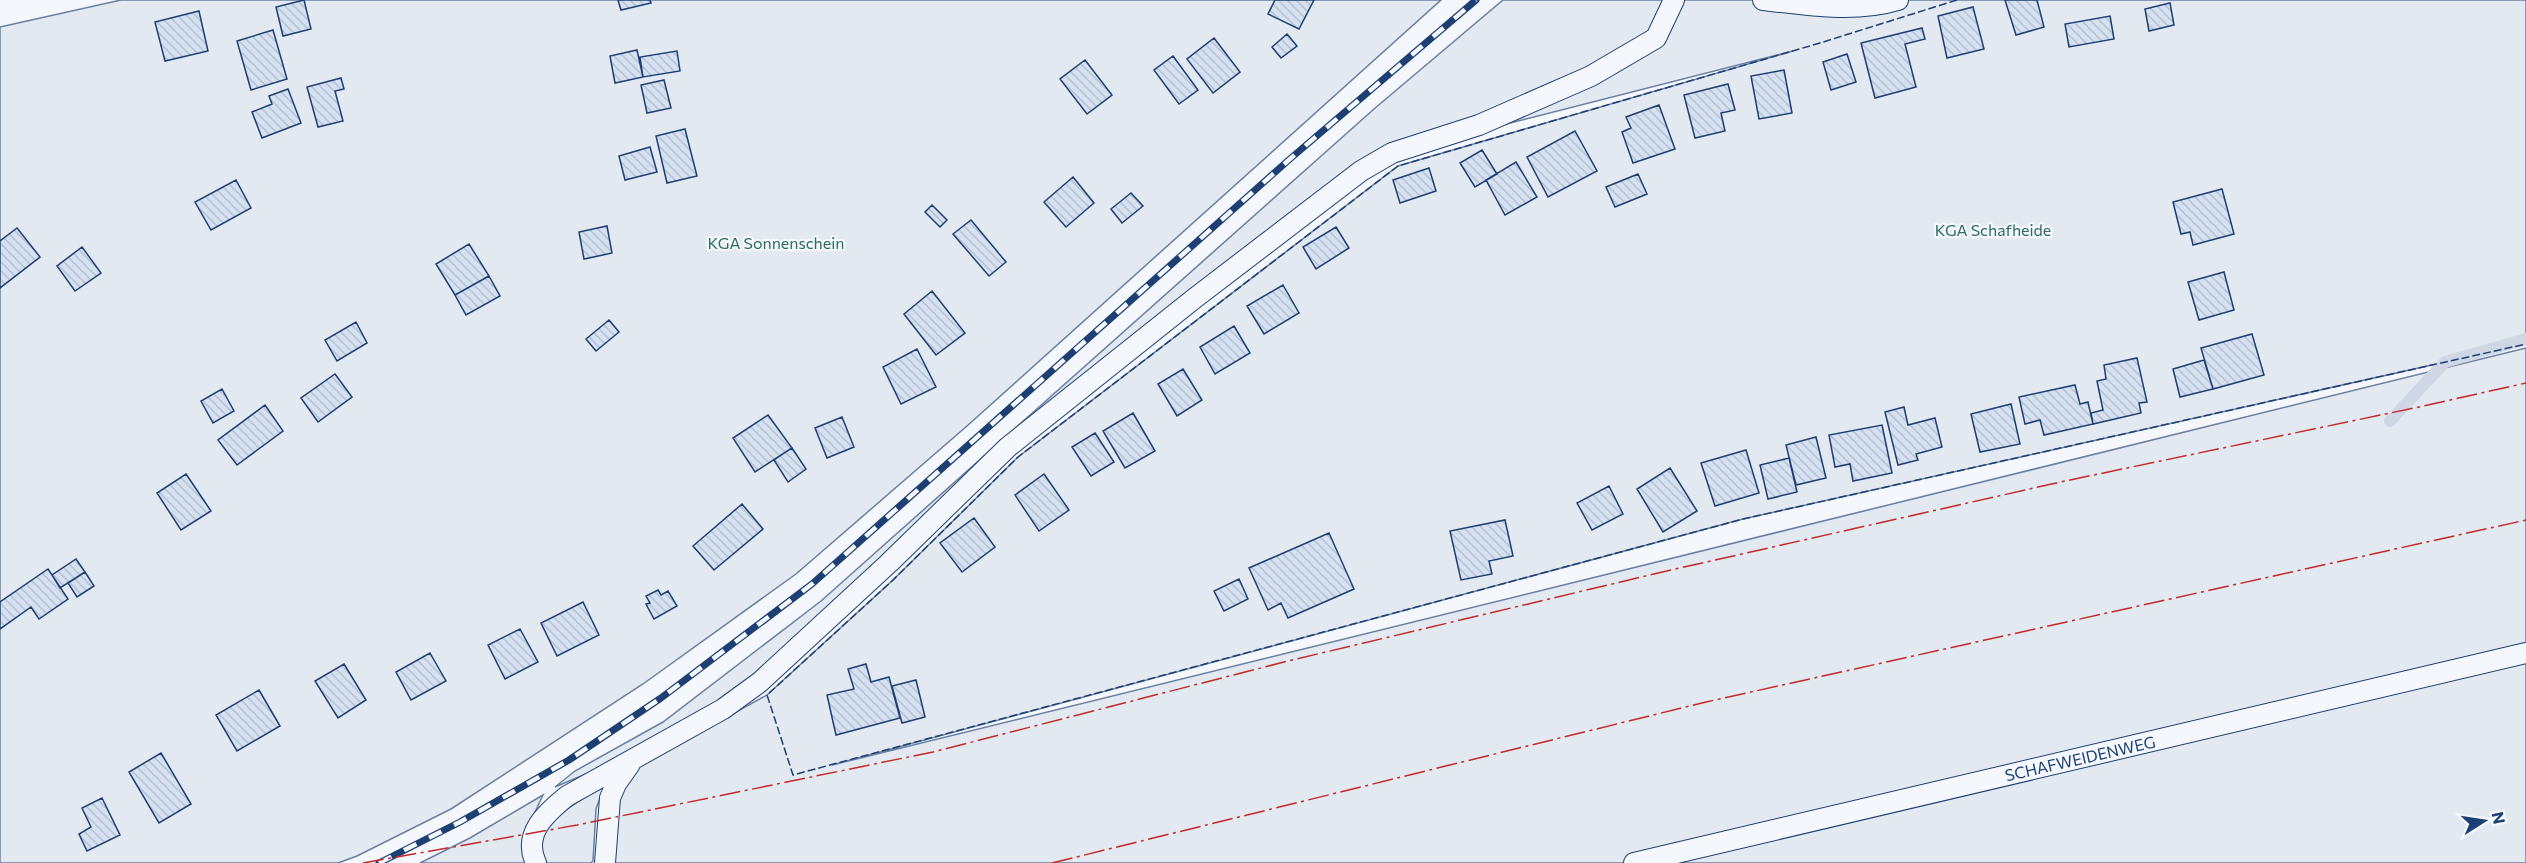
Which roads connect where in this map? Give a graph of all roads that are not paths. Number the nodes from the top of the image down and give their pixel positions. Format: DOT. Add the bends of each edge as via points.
graph roads {
  1 [pos="1674,0"];
  2 [pos="1763,0"];
  3 [pos="1898,0"];
  4 [pos="2526,653"];
  5 [pos="632,762"];
  6 [pos="536,863"];
  7 [pos="605,863"];
  8 [pos="1634,863"];
  1 -- 5 [label="lane" via="1656,38 1591,76 1479,125 1392,153 1361,171 1008,447 760,682 723,709"];
  2 -- 3 [label="lane" via="1810,6 1878,6"];
  4 -- 8 [label="lane, SCHAFWEIDENWEG"];
  5 -- 6 [label="lane" via="567,796 550,810 531,841"];
  5 -- 7 [label="lane" via="610,798"];
}
